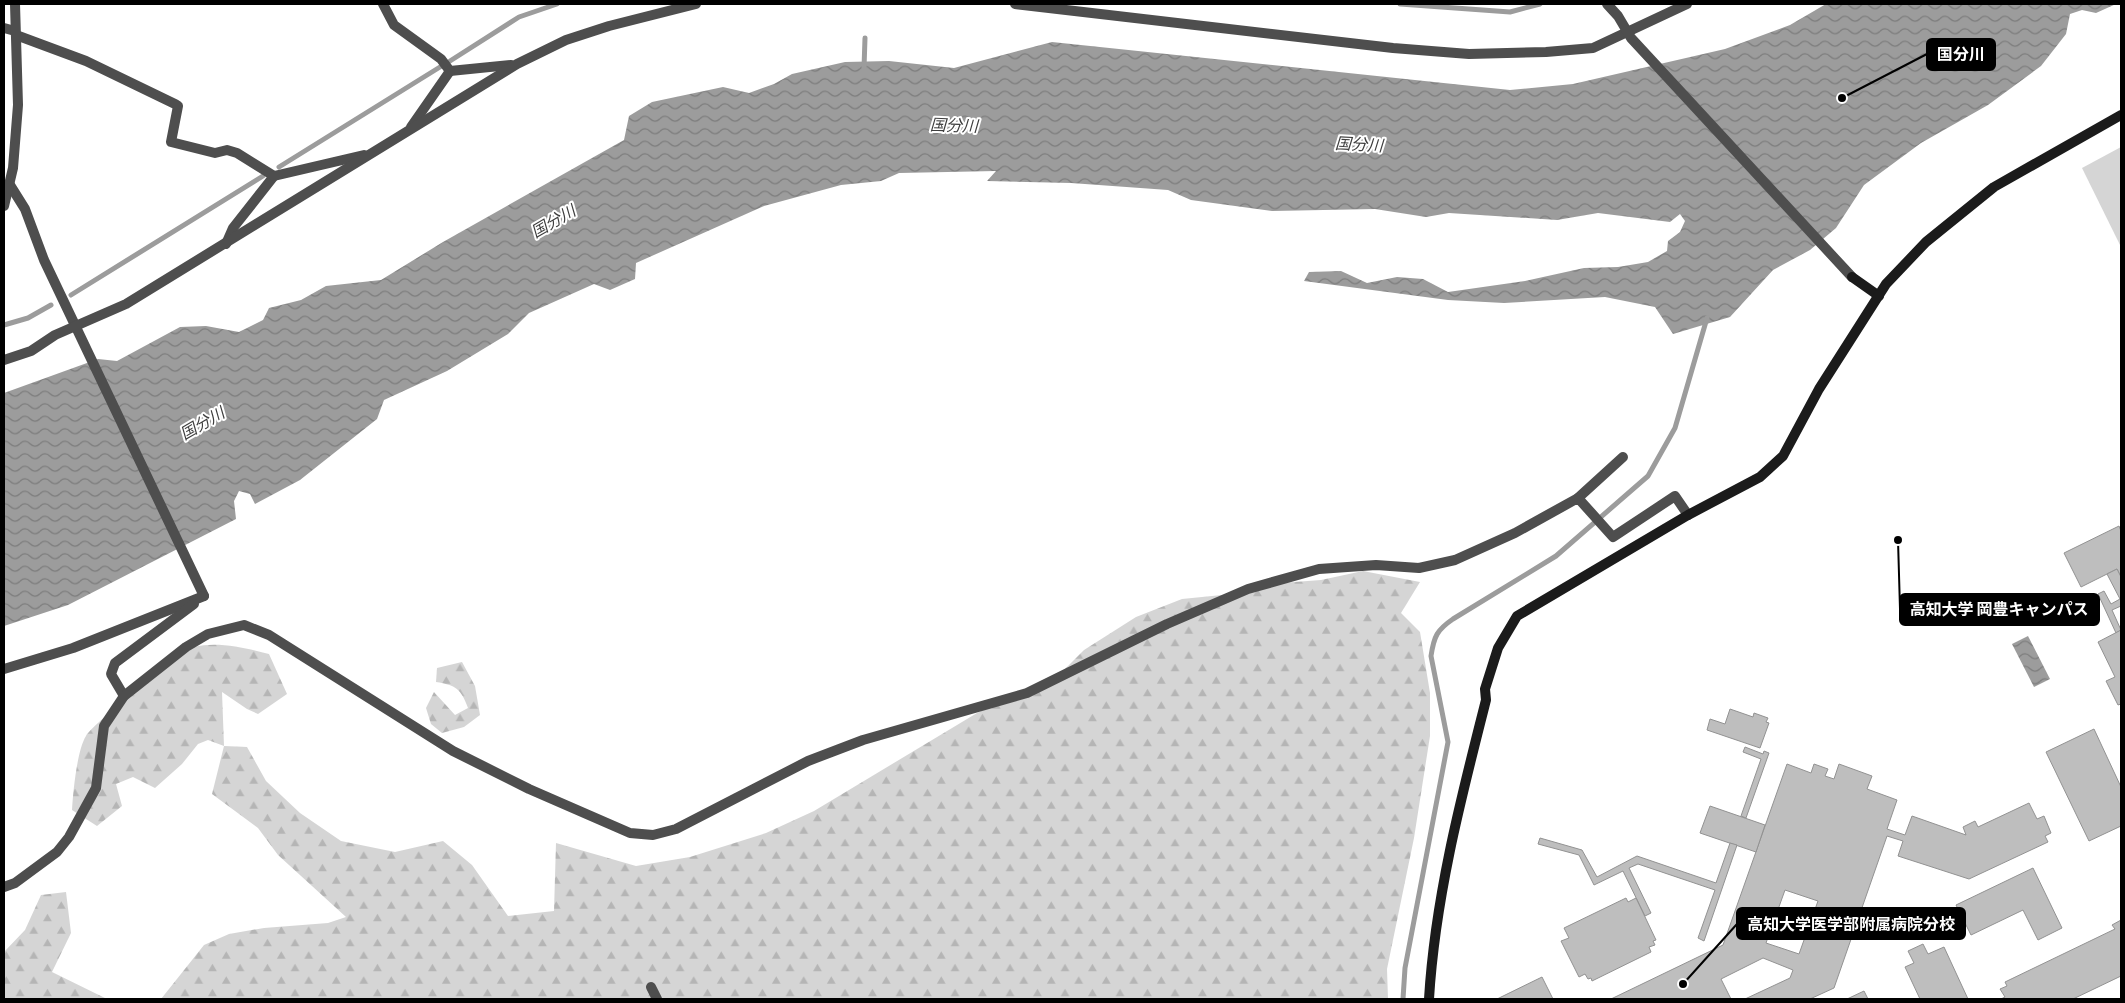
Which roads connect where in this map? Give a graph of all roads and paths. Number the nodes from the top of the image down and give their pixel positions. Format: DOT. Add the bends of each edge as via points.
graph roads {
  1 [pos="15,4"];
  2 [pos="383,4"];
  3 [pos="696,4"];
  4 [pos="1015,4"];
  5 [pos="1607,4"];
  6 [pos="1687,4"];
  7 [pos="4,28"];
  8 [pos="16,33"];
  9 [pos="1629,34"];
  10 [pos="517,64"];
  11 [pos="450,71"];
  12 [pos="2121,115"];
  13 [pos="408,132"];
  14 [pos="372,153"];
  15 [pos="274,176"];
  16 [pos="10,184"];
  17 [pos="4,206"];
  18 [pos="225,245"];
  19 [pos="1879,296"];
  20 [pos="75,325"];
  21 [pos="4,360"];
  22 [pos="1623,457"];
  23 [pos="1578,498"];
  24 [pos="1688,515"];
  25 [pos="203,592"];
  26 [pos="4,669"];
  27 [pos="124,696"];
  28 [pos="4,887"];
  29 [pos="652,986"];
  30 [pos="657,999"];
  31 [pos="1429,999"];
  1 -- 8 [label="street"];
  2 -- 11 [label="street" via="394,25 441,60"];
  3 -- 10 [label="street" via="566,40"];
  4 -- 9 [label="street" via="1469,54 1593,48"];
  5 -- 9 [label="street"];
  6 -- 9 [label="street"];
  7 -- 8 [label="street"];
  8 -- 15 [label="street" via="86,60 178,106 171,142 215,152 227,150 237,153"];
  8 -- 16 [label="street" via="19,96"];
  9 -- 19 [label="street" via="1852,276"];
  10 -- 11 [label="street"];
  10 -- 13 [label="street"];
  11 -- 13 [label="street"];
  12 -- 19 [label="street" via="1994,187 1926,242 1886,284"];
  13 -- 14 [label="street"];
  14 -- 15 [label="street"];
  14 -- 18 [label="street"];
  15 -- 18 [label="street" via="233,228"];
  16 -- 17 [label="street"];
  16 -- 20 [label="street" via="25,209 44,260"];
  18 -- 20 [label="street" via="126,304"];
  19 -- 24 [label="street" via="1819,389 1783,456 1760,477"];
  20 -- 21 [label="street" via="31,351"];
  20 -- 25 [label="street"];
  22 -- 23 [label="street"];
  23 -- 24 [label="street" via="1613,537 1675,496"];
  23 -- 27 [label="street" via="1515,533 1455,560 1419,568 1376,565 1319,569 1248,590 1167,624 1027,692 863,740 808,761 676,829 653,835 630,833 529,789 462,755 269,635 244,625 208,634 186,647"];
  24 -- 31 [label="street" via="1517,616 1498,648 1485,689 1486,700 1462,792 1432,954"];
  25 -- 26 [label="street" via="73,648"];
  25 -- 27 [label="street" via="115,663 111,674"];
  27 -- 28 [label="street" via="104,726 96,788 69,837 57,852"];
  29 -- 30 [label="street"];
}
